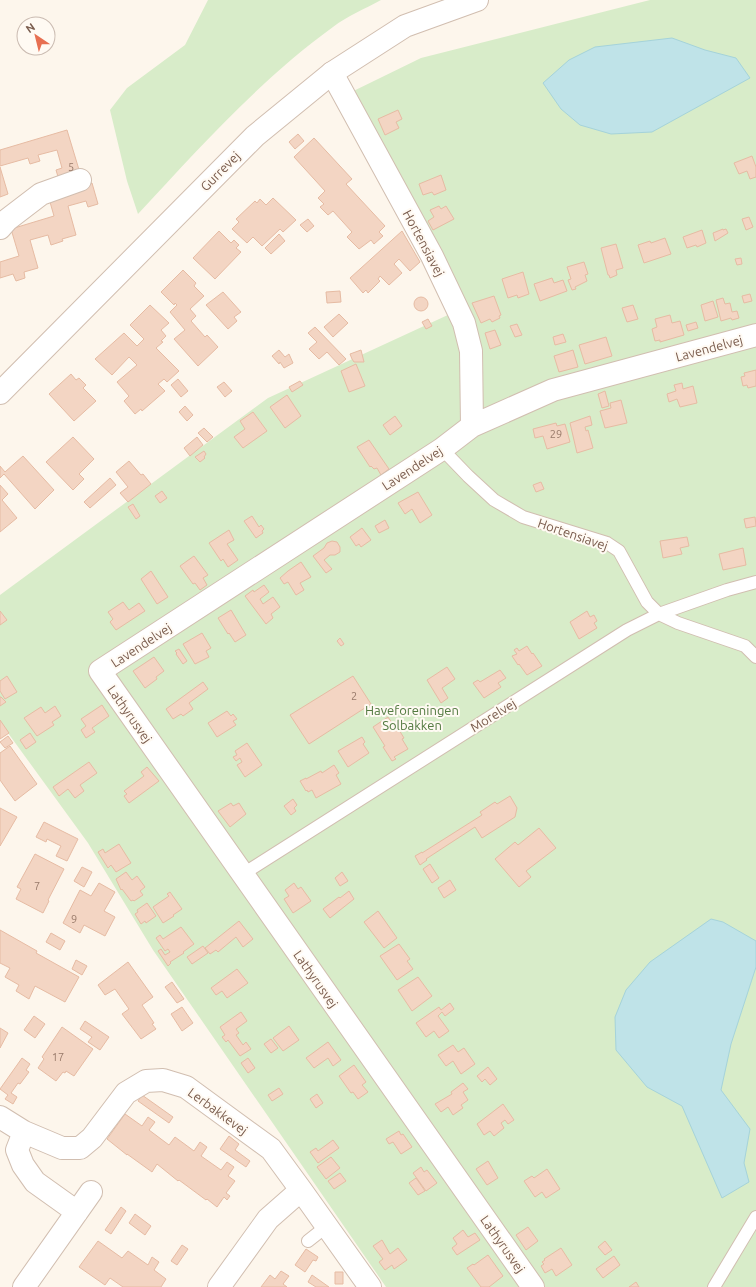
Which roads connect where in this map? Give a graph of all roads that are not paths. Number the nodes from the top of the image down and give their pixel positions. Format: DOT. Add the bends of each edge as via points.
graph roads {
  1 [pos="477,0"];
  2 [pos="332,73"];
  3 [pos="80,180"];
  4 [pos="0,228"];
  5 [pos="756,335"];
  6 [pos="0,393"];
  7 [pos="472,426"];
  8 [pos="442,449"];
  9 [pos="756,582"];
  10 [pos="659,614"];
  11 [pos="756,657"];
  12 [pos="100,671"];
  13 [pos="243,874"];
  14 [pos="0,1117"];
  15 [pos="24,1132"];
  16 [pos="301,1190"];
  17 [pos="91,1192"];
  18 [pos="77,1212"];
  19 [pos="756,1217"];
  20 [pos="328,1226"];
  21 [pos="308,1241"];
  22 [pos="24,1287"];
  23 [pos="219,1287"];
  24 [pos="370,1287"];
  25 [pos="533,1287"];
  26 [pos="714,1287"];
  1 -- 2 [label="street, Gurrevej" via="405,26"];
  2 -- 6 [label="street, Gurrevej" via="255,136"];
  2 -- 7 [label="street, Hortensiavej" via="432,256 464,324 471,351"];
  3 -- 4 [label="street" via="41,194"];
  5 -- 7 [label="street, Lavendelvej" via="552,390"];
  7 -- 8 [label="street, Lavendelvej"];
  8 -- 10 [label="lane, Hortensiavej" via="494,500 523,517 608,543 619,551 647,602"];
  8 -- 12 [label="street, Lavendelvej"];
  9 -- 10 [label="lane, Morelvej"];
  10 -- 11 [label="lane, Hortensiavej" via="745,646"];
  10 -- 13 [label="lane, Morelvej" via="627,630"];
  12 -- 13 [label="street, Lathyrusvej"];
  13 -- 25 [label="street, Lathyrusvej"];
  14 -- 15 [label="street, Lerbakkevej"];
  15 -- 16 [label="street, Lerbakkevej" via="62,1148 80,1148 92,1138 126,1093 146,1081 164,1080 186,1087 271,1149"];
  15 -- 18 [label="street" via="17,1150 23,1165 35,1182"];
  16 -- 20 [label="street, Lerbakkevej"];
  16 -- 23 [label="street" via="268,1219"];
  17 -- 18 [label="street"];
  18 -- 22 [label="street"];
  19 -- 26 [label="lane"];
  20 -- 21 [label="lane"];
  20 -- 24 [label="street, Lerbakkevej"];
}
